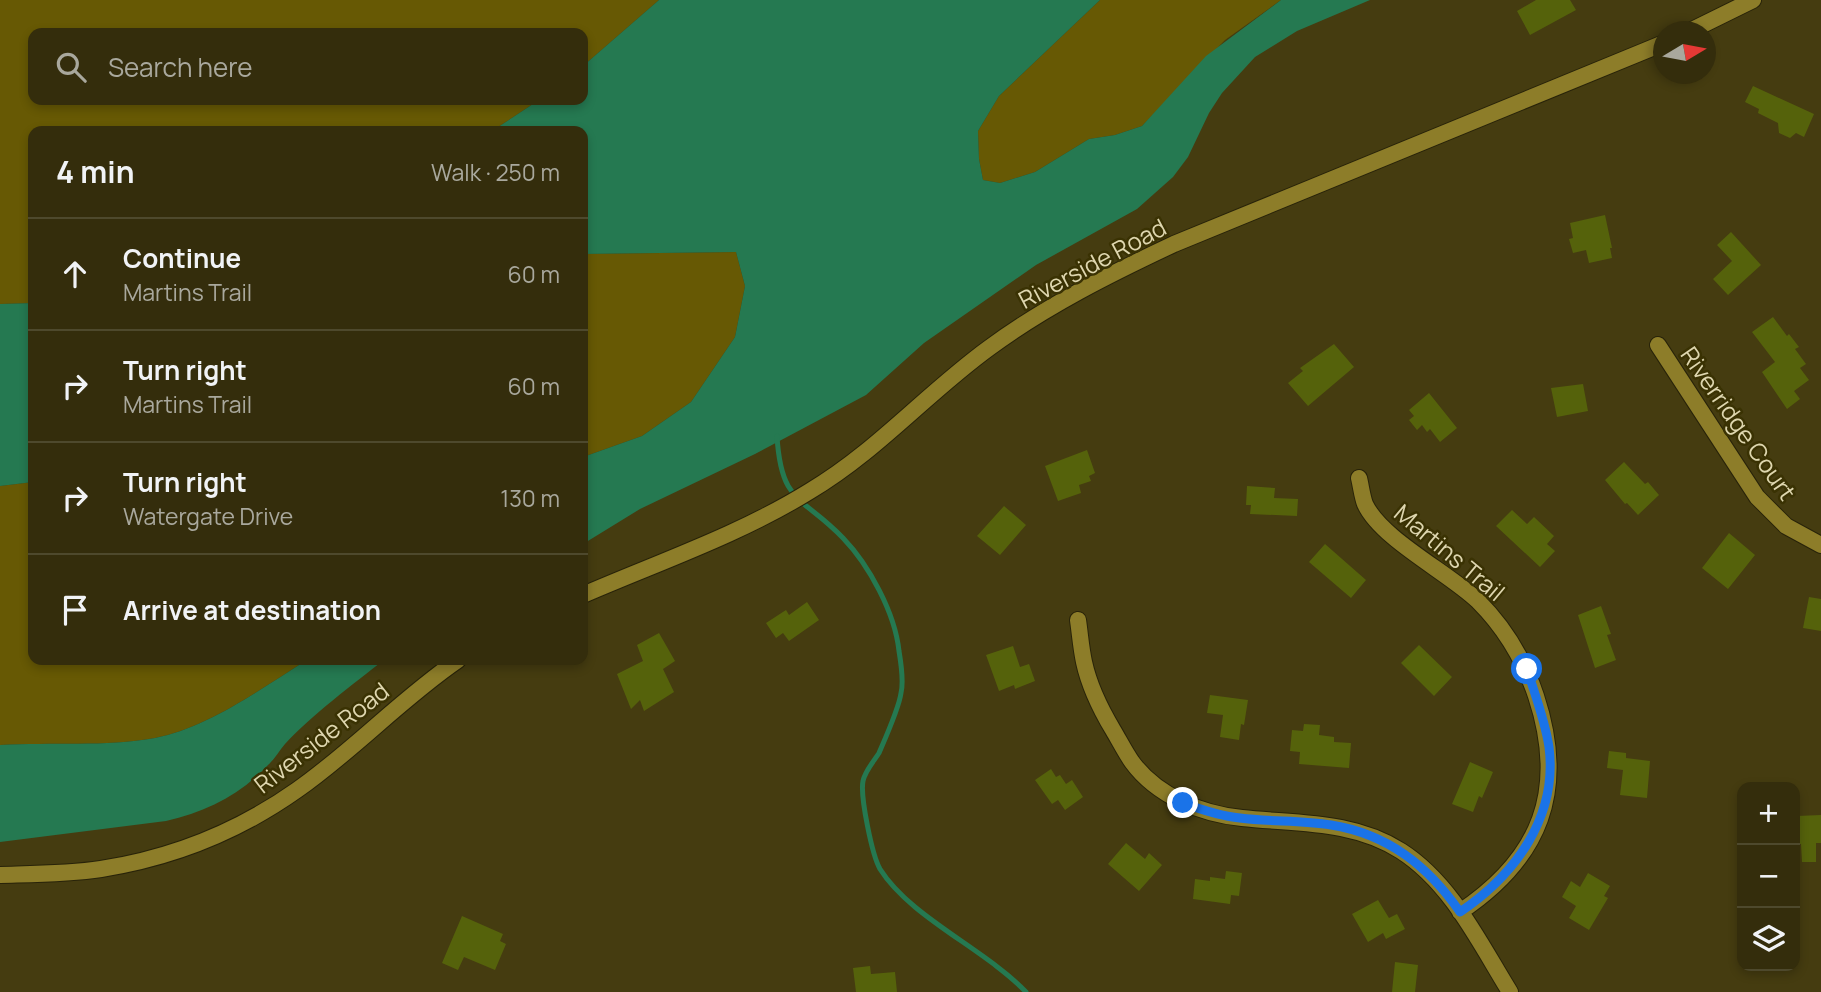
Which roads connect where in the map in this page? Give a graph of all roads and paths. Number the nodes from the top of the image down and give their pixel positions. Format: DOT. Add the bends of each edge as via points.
graph roads {
  1 [pos="1753,0"];
  2 [pos="1710,21"];
  3 [pos="1653,48"];
  4 [pos="1658,345"];
  5 [pos="1359,478"];
  6 [pos="1821,545"];
  7 [pos="588,593"];
  8 [pos="1078,620"];
  9 [pos="452,665"];
  10 [pos="0,875"];
  11 [pos="1460,912"];
  12 [pos="1510,992"];
  1 -- 2 [label="street"];
  3 -- 7 [label="street, Riverside Road" via="1111,273 989,348 811,491 740,530"];
  4 -- 6 [label="street, Riverridge Court" via="1757,497 1786,526"];
  5 -- 11 [label="street, Martins Trail" via="1365,504 1380,525 1477,600 1502,628 1527,669 1544,721 1549,777 1536,831 1505,877"];
  8 -- 11 [label="street" via="1084,663 1102,712 1133,763 1158,788 1217,815 1331,825 1373,836 1422,866"];
  9 -- 10 [label="street, Riverside Road" via="297,790 211,839 101,869"];
  11 -- 12 [label="street"];
}
